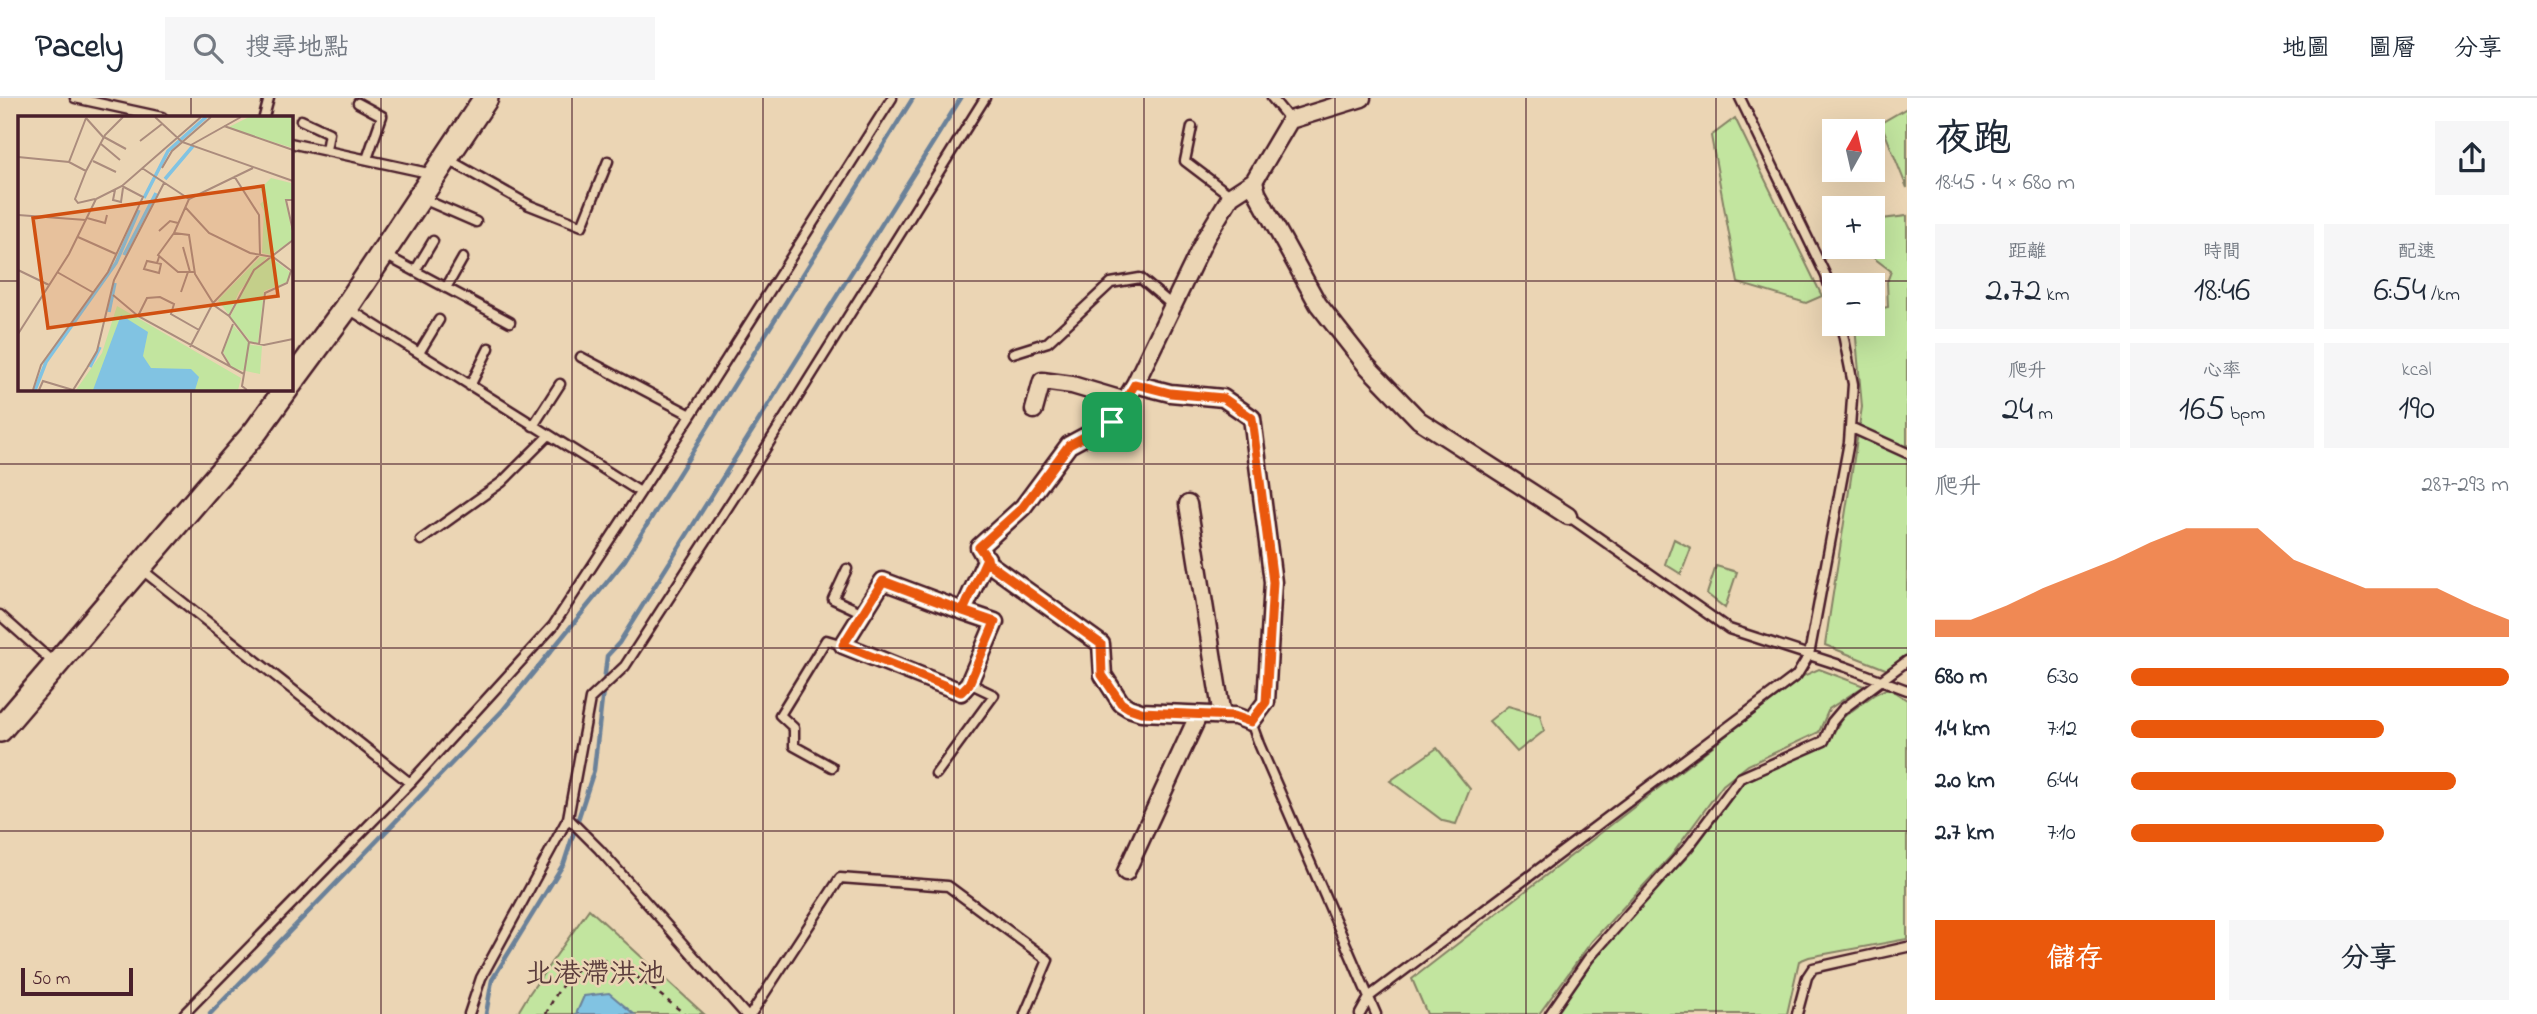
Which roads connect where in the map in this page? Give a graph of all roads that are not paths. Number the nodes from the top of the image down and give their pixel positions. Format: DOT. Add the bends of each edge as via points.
graph roads {
  1 [pos="75,98"];
  2 [pos="269,98"];
  3 [pos="485,98"];
  4 [pos="892,98"];
  5 [pos="985,98"];
  6 [pos="1272,98"];
  7 [pos="1362,98"];
  8 [pos="1740,98"];
  9 [pos="358,103"];
  10 [pos="157,116"];
  11 [pos="264,116"];
  12 [pos="301,120"];
  13 [pos="1290,120"];
  14 [pos="1192,127"];
  15 [pos="292,143"];
  16 [pos="326,150"];
  17 [pos="367,159"];
  18 [pos="608,161"];
  19 [pos="441,166"];
  20 [pos="1254,181"];
  21 [pos="1231,196"];
  22 [pos="420,198"];
  23 [pos="476,222"];
  24 [pos="433,241"];
  25 [pos="382,253"];
  26 [pos="463,258"];
  27 [pos="415,271"];
  28 [pos="1825,273"];
  29 [pos="446,288"];
  30 [pos="1173,306"];
  31 [pos="346,308"];
  32 [pos="439,320"];
  33 [pos="510,322"];
  34 [pos="1843,336"];
  35 [pos="489,348"];
  36 [pos="419,353"];
  37 [pos="1013,353"];
  38 [pos="581,357"];
  39 [pos="292,381"];
  40 [pos="560,384"];
  41 [pos="1135,384"];
  42 [pos="470,386"];
  43 [pos="286,390"];
  44 [pos="1126,401"];
  45 [pos="1034,410"];
  46 [pos="691,415"];
  47 [pos="533,426"];
  48 [pos="1850,427"];
  49 [pos="548,436"];
  50 [pos="1907,453"];
  51 [pos="640,492"];
  52 [pos="1188,504"];
  53 [pos="1568,516"];
  54 [pos="421,540"];
  55 [pos="987,558"];
  56 [pos="139,567"];
  57 [pos="847,569"];
  58 [pos="963,611"];
  59 [pos="863,612"];
  60 [pos="0,615"];
  61 [pos="843,645"];
  62 [pos="1810,655"];
  63 [pos="1907,662"];
  64 [pos="55,665"];
  65 [pos="1882,681"];
  66 [pos="969,684"];
  67 [pos="1907,690"];
  68 [pos="1198,716"];
  69 [pos="1222,716"];
  70 [pos="1251,722"];
  71 [pos="0,730"];
  72 [pos="832,767"];
  73 [pos="936,774"];
  74 [pos="410,783"];
  75 [pos="568,818"];
  76 [pos="1126,872"];
  77 [pos="1907,947"];
  78 [pos="1370,996"];
  79 [pos="184,1014"];
  80 [pos="469,1014"];
  81 [pos="744,1014"];
  82 [pos="751,1014"];
  83 [pos="1025,1014"];
  84 [pos="1360,1014"];
  85 [pos="1376,1014"];
  86 [pos="1550,1014"];
  87 [pos="1797,1014"];
  1 -- 10 [label="lane"];
  2 -- 11 [label="lane"];
  3 -- 19 [label="street"];
  4 -- 46 [label="lane"];
  5 -- 75 [label="lane" via="625,666 590,699"];
  6 -- 13 [label="lane"];
  7 -- 13 [label="street"];
  8 -- 28 [label="lane"];
  9 -- 17 [label="lane" via="382,116"];
  12 -- 16 [label="lane" via="329,133"];
  13 -- 20 [label="street"];
  14 -- 21 [label="lane" via="1185,161"];
  15 -- 16 [label="lane"];
  16 -- 17 [label="lane"];
  17 -- 19 [label="lane"];
  18 -- 19 [label="lane" via="582,226"];
  19 -- 22 [label="street"];
  20 -- 21 [label="street"];
  20 -- 53 [label="street" via="1318,304 1366,365 1419,420"];
  21 -- 30 [label="street"];
  22 -- 23 [label="lane"];
  22 -- 25 [label="street"];
  24 -- 27 [label="lane"];
  25 -- 27 [label="lane"];
  25 -- 31 [label="street"];
  26 -- 29 [label="lane"];
  27 -- 29 [label="lane"];
  29 -- 33 [label="lane"];
  30 -- 37 [label="lane" via="1140,278 1111,283 1048,342"];
  30 -- 41 [label="street"];
  31 -- 36 [label="lane"];
  31 -- 39 [label="street"];
  32 -- 36 [label="lane"];
  34 -- 48 [label="lane" via="1853,384"];
  35 -- 42 [label="lane"];
  36 -- 42 [label="lane"];
  38 -- 46 [label="lane"];
  40 -- 47 [label="lane"];
  41 -- 44 [label="street"];
  41 -- 70 [label="street" via="1223,398 1252,418 1273,582 1266,702"];
  42 -- 47 [label="lane"];
  43 -- 56 [label="street"];
  44 -- 45 [label="street" via="1042,381"];
  44 -- 55 [label="street" via="1112,422 1069,445 1023,507 979,547"];
  46 -- 51 [label="lane"];
  47 -- 49 [label="lane"];
  48 -- 50 [label="lane"];
  48 -- 62 [label="lane"];
  49 -- 51 [label="lane"];
  49 -- 54 [label="lane" via="502,482"];
  51 -- 74 [label="lane" via="553,626"];
  52 -- 69 [label="street"];
  53 -- 62 [label="lane" via="1729,629"];
  55 -- 58 [label="street"];
  55 -- 68 [label="street" via="1101,644 1102,675 1121,703 1141,712"];
  56 -- 64 [label="street"];
  56 -- 74 [label="lane"];
  57 -- 59 [label="lane" via="833,599"];
  58 -- 59 [label="street" via="883,581"];
  58 -- 66 [label="street" via="995,622"];
  59 -- 61 [label="street"];
  60 -- 64 [label="lane"];
  61 -- 66 [label="street" via="961,692"];
  61 -- 72 [label="lane" via="826,640 780,715 794,728 794,746"];
  62 -- 65 [label="lane"];
  62 -- 78 [label="lane" via="1797,675"];
  63 -- 65 [label="lane"];
  64 -- 71 [label="street"];
  65 -- 67 [label="lane"];
  65 -- 86 [label="lane" via="1843,709 1824,741 1740,778 1688,847 1588,959"];
  66 -- 73 [label="lane" via="994,695"];
  68 -- 69 [label="street"];
  68 -- 76 [label="street"];
  69 -- 70 [label="street"];
  70 -- 78 [label="lane"];
  74 -- 79 [label="lane"];
  75 -- 80 [label="lane" via="481,978"];
  75 -- 81 [label="lane"];
  77 -- 87 [label="lane" via="1812,968"];
  78 -- 84 [label="lane"];
  78 -- 85 [label="lane"];
  82 -- 83 [label="lane" via="840,878 947,886 959,894 1048,960"];
}
